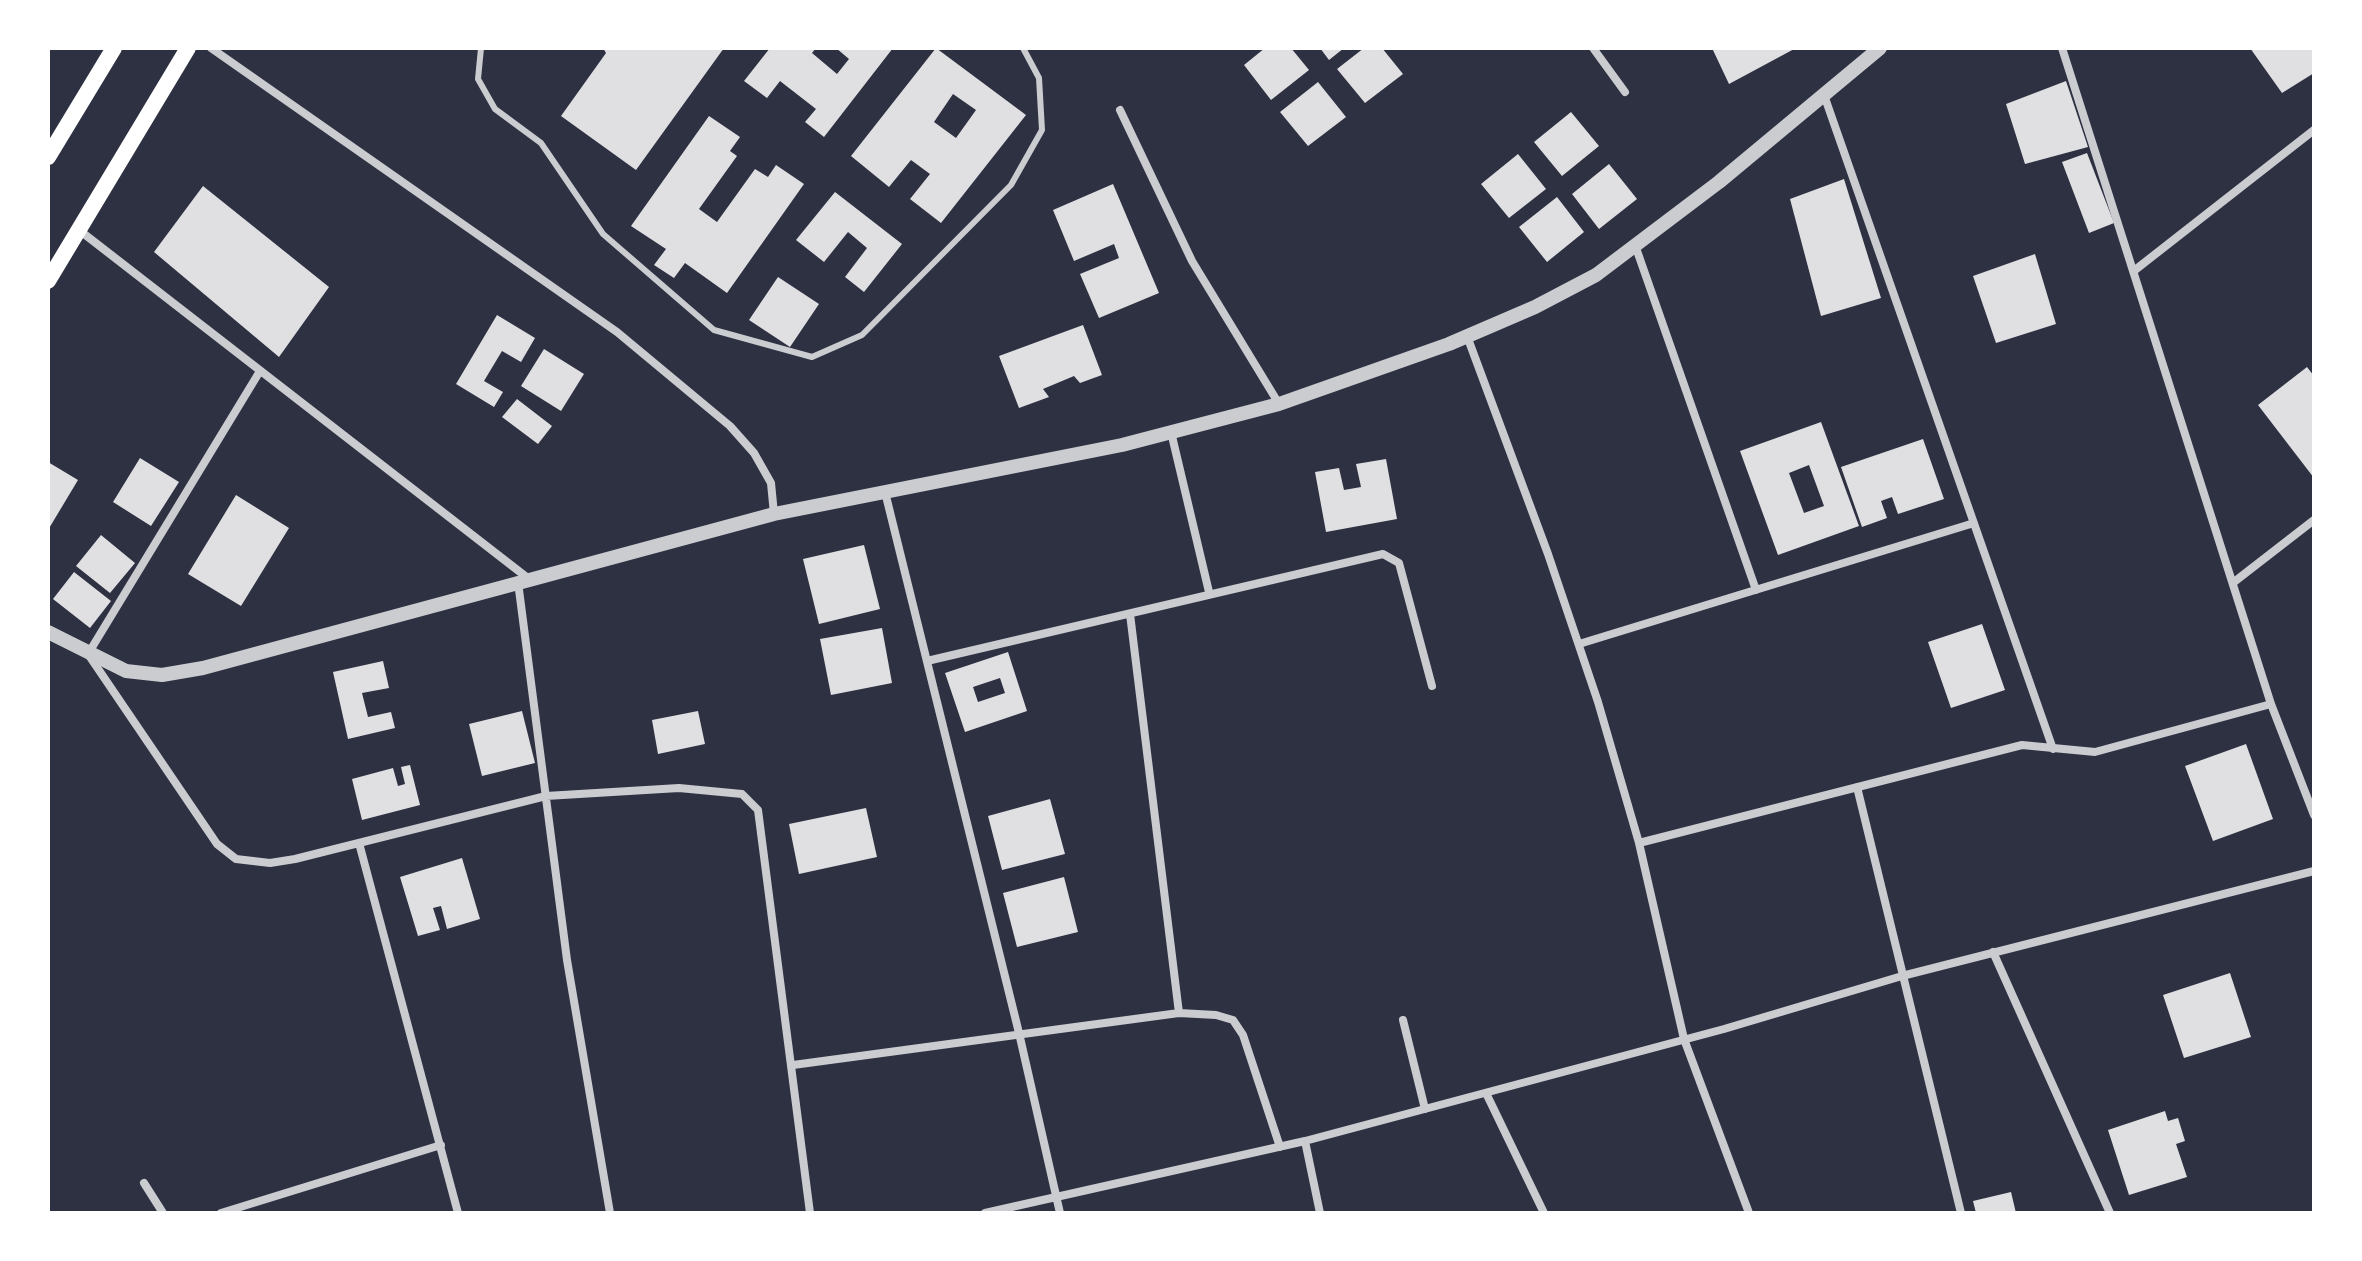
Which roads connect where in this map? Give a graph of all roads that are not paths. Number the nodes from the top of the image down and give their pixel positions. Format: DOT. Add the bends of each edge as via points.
graph roads {
  1 [pos="114,48"];
  2 [pos="188,48"];
  3 [pos="211,48"];
  4 [pos="481,48"];
  5 [pos="1023,48"];
  6 [pos="1593,48"];
  7 [pos="1880,48"];
  8 [pos="2062,48"];
  9 [pos="1625,92"];
  10 [pos="1824,95"];
  11 [pos="1120,110"];
  12 [pos="2314,130"];
  13 [pos="48,157"];
  14 [pos="79,230"];
  15 [pos="1635,245"];
  16 [pos="2135,270"];
  17 [pos="48,281"];
  18 [pos="1467,336"];
  19 [pos="260,371"];
  20 [pos="1279,404"];
  21 [pos="1171,432"];
  22 [pos="885,492"];
  23 [pos="774,514"];
  24 [pos="2314,520"];
  25 [pos="1974,523"];
  26 [pos="524,580"];
  27 [pos="2234,582"];
  28 [pos="1756,590"];
  29 [pos="1209,592"];
  30 [pos="1130,614"];
  31 [pos="48,632"];
  32 [pos="1579,644"];
  33 [pos="88,654"];
  34 [pos="927,661"];
  35 [pos="1432,686"];
  36 [pos="2271,704"];
  37 [pos="2053,749"];
  38 [pos="1857,787"];
  39 [pos="546,796"];
  40 [pos="2314,815"];
  41 [pos="359,843"];
  42 [pos="1639,843"];
  43 [pos="2314,871"];
  44 [pos="1993,952"];
  45 [pos="1902,976"];
  46 [pos="1179,1013"];
  47 [pos="1403,1020"];
  48 [pos="1019,1033"];
  49 [pos="1684,1039"];
  50 [pos="793,1065"];
  51 [pos="1486,1093"];
  52 [pos="1425,1109"];
  53 [pos="1305,1141"];
  54 [pos="441,1145"];
  55 [pos="1280,1147"];
  56 [pos="144,1183"];
  57 [pos="1057,1196"];
  58 [pos="163,1213"];
  59 [pos="221,1213"];
  60 [pos="458,1213"];
  61 [pos="610,1213"];
  62 [pos="810,1213"];
  63 [pos="985,1213"];
  64 [pos="1060,1213"];
  65 [pos="1320,1213"];
  66 [pos="1544,1213"];
  67 [pos="1749,1213"];
  68 [pos="1961,1213"];
  69 [pos="2110,1213"];
  1 -- 13 [label="main road"];
  2 -- 14 [label="main road"];
  3 -- 23 [label="street" via="617,332 730,426 754,453 771,483"];
  4 -- 5 [label="lane" via="478,79 495,109 541,143 603,234 714,330 812,357 862,335 1011,185 1042,130 1039,78"];
  6 -- 9 [label="street"];
  7 -- 10 [label="street"];
  8 -- 16 [label="street"];
  10 -- 15 [label="street"];
  10 -- 25 [label="street"];
  11 -- 20 [label="street" via="1192,261"];
  12 -- 16 [label="street"];
  14 -- 17 [label="main road"];
  14 -- 19 [label="street"];
  15 -- 18 [label="street" via="1596,275"];
  15 -- 28 [label="street"];
  16 -- 27 [label="street"];
  18 -- 20 [label="street"];
  18 -- 32 [label="street"];
  19 -- 26 [label="street"];
  19 -- 33 [label="street"];
  20 -- 21 [label="street"];
  21 -- 22 [label="street"];
  21 -- 29 [label="street"];
  22 -- 23 [label="street"];
  22 -- 34 [label="street"];
  23 -- 26 [label="street"];
  24 -- 27 [label="street"];
  25 -- 28 [label="street"];
  25 -- 37 [label="street"];
  26 -- 33 [label="street" via="203,668 150,674 126,671"];
  26 -- 39 [label="street"];
  27 -- 36 [label="street"];
  28 -- 32 [label="street"];
  29 -- 30 [label="street"];
  29 -- 35 [label="street" via="1374,554 1391,556 1399,563"];
  30 -- 34 [label="street"];
  30 -- 46 [label="street"];
  31 -- 33 [label="street"];
  32 -- 42 [label="street"];
  33 -- 41 [label="street" via="217,844 236,859 270,863"];
  34 -- 48 [label="street"];
  36 -- 37 [label="street" via="2095,752"];
  36 -- 40 [label="street"];
  37 -- 38 [label="street" via="2022,745"];
  38 -- 42 [label="street"];
  38 -- 45 [label="street"];
  39 -- 41 [label="street"];
  39 -- 50 [label="street" via="679,788 742,794 758,810"];
  39 -- 61 [label="street" via="584,1073"];
  41 -- 54 [label="street"];
  42 -- 49 [label="street"];
  43 -- 44 [label="street"];
  44 -- 45 [label="street"];
  44 -- 69 [label="street"];
  45 -- 49 [label="street"];
  45 -- 68 [label="street"];
  46 -- 48 [label="street"];
  46 -- 55 [label="street" via="1233,1020 1243,1035"];
  47 -- 52 [label="street"];
  48 -- 50 [label="street"];
  48 -- 57 [label="street"];
  49 -- 51 [label="street"];
  49 -- 67 [label="street"];
  50 -- 62 [label="street"];
  51 -- 52 [label="street"];
  51 -- 66 [label="street"];
  52 -- 53 [label="street"];
  53 -- 55 [label="street"];
  53 -- 65 [label="street"];
  54 -- 59 [label="street"];
  54 -- 60 [label="street"];
  55 -- 57 [label="street"];
  56 -- 58 [label="street"];
  57 -- 63 [label="street"];
  57 -- 64 [label="street"];
}
